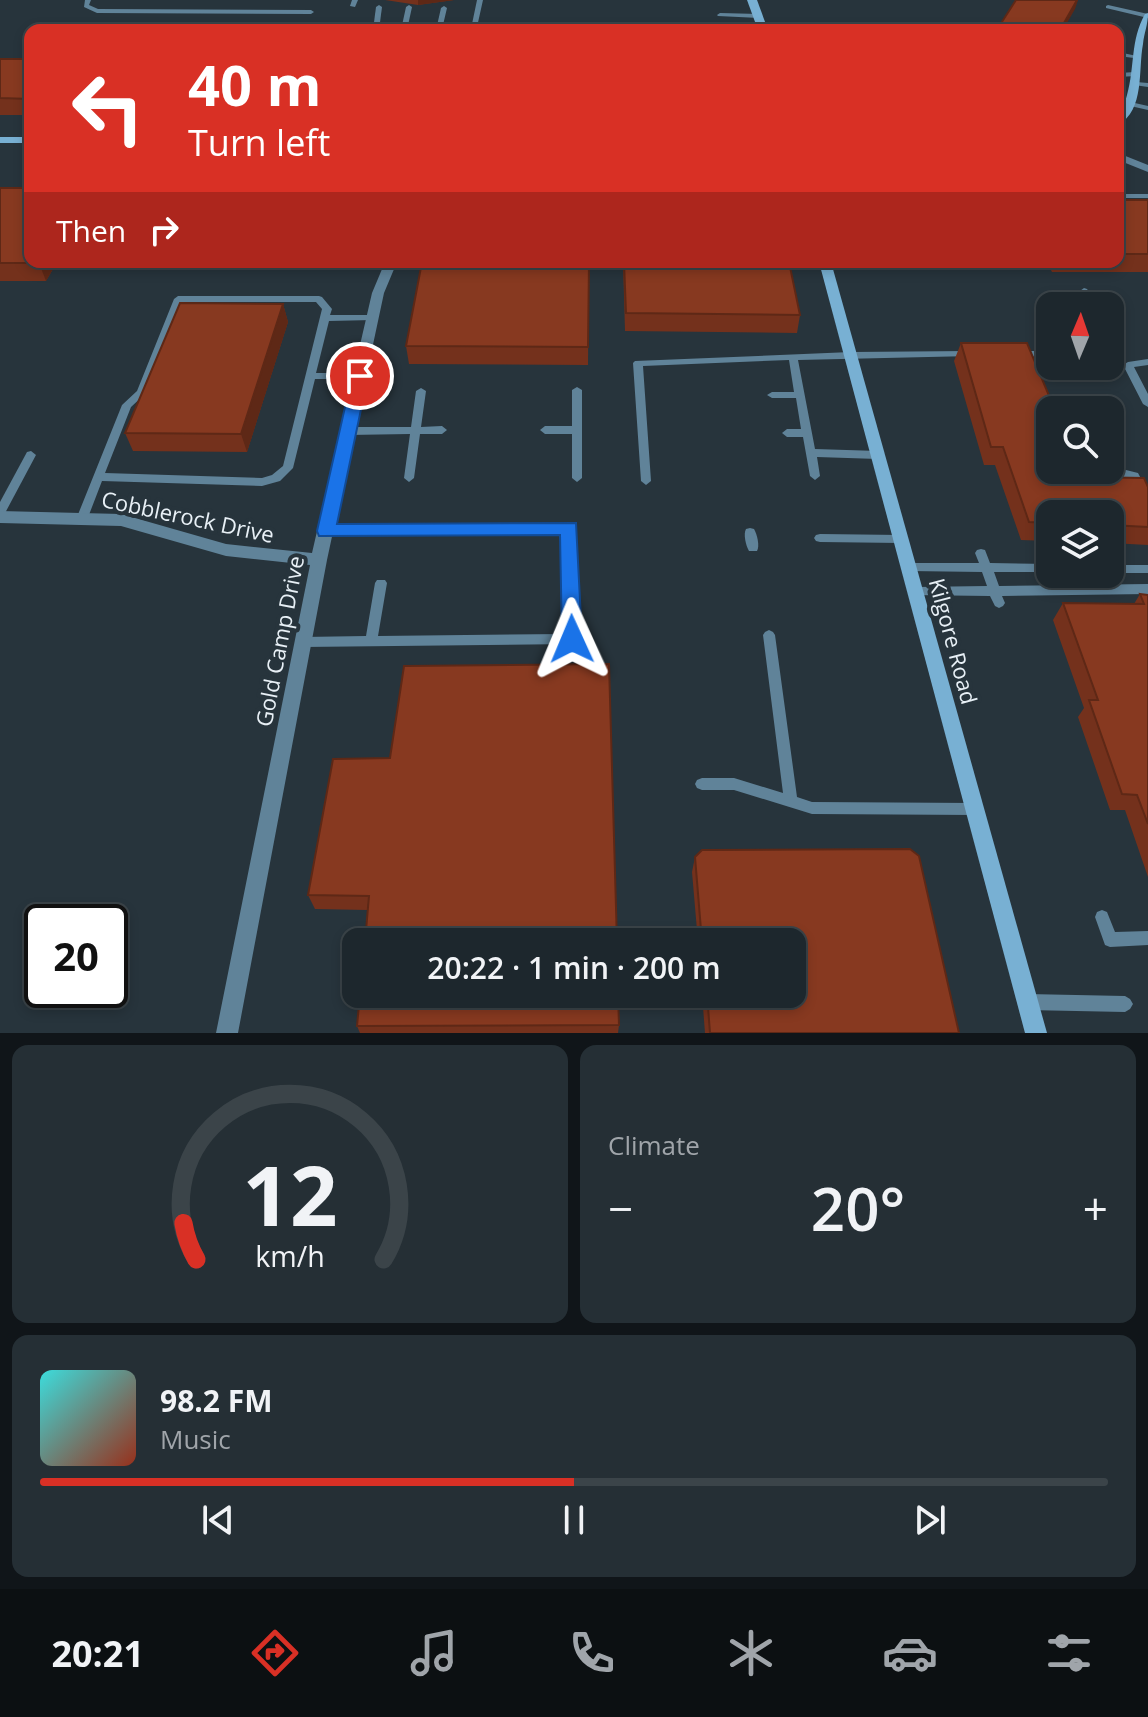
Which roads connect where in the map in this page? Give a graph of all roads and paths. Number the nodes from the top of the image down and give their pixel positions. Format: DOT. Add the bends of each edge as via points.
graph roads {
  1 [pos="88,0"];
  2 [pos="480,0"];
  3 [pos="752,0"];
  4 [pos="379,7"];
  5 [pos="409,7"];
  6 [pos="1108,7"];
  7 [pos="444,8"];
  8 [pos="311,12"];
  9 [pos="720,15"];
  10 [pos="759,16"];
  11 [pos="1148,16"];
  12 [pos="377,24"];
  13 [pos="405,24"];
  14 [pos="440,24"];
  15 [pos="475,24"];
  16 [pos="761,24"];
  17 [pos="1124,55"];
  18 [pos="1134,56"];
  19 [pos="1140,81"];
  20 [pos="1129,103"];
  21 [pos="1148,108"];
  22 [pos="1124,112"];
  23 [pos="0,140"];
  24 [pos="24,140"];
  25 [pos="1124,159"];
  26 [pos="1148,169"];
  27 [pos="1124,196"];
  28 [pos="1148,196"];
  29 [pos="388,268"];
  30 [pos="827,268"];
  31 [pos="373,317"];
  32 [pos="325,318"];
  33 [pos="909,354"];
  34 [pos="987,354"];
  35 [pos="1003,354"];
  36 [pos="1036,354"];
  37 [pos="851,355"];
  38 [pos="793,357"];
  39 [pos="1148,362"];
  40 [pos="913,366"];
  41 [pos="311,376"];
  42 [pos="360,376"];
  43 [pos="577,390"];
  44 [pos="421,391"];
  45 [pos="772,395"];
  46 [pos="800,395"];
  47 [pos="1148,404"];
  48 [pos="416,430"];
  49 [pos="442,430"];
  50 [pos="545,430"];
  51 [pos="577,430"];
  52 [pos="348,431"];
  53 [pos="787,433"];
  54 [pos="807,433"];
  55 [pos="811,453"];
  56 [pos="31,455"];
  57 [pos="878,455"];
  58 [pos="1124,474"];
  59 [pos="815,476"];
  60 [pos="98,477"];
  61 [pos="409,478"];
  62 [pos="577,478"];
  63 [pos="646,481"];
  64 [pos="1148,502"];
  65 [pos="0,514"];
  66 [pos="83,517"];
  67 [pos="326,531"];
  68 [pos="750,532"];
  69 [pos="820,538"];
  70 [pos="901,539"];
  71 [pos="753,548"];
  72 [pos="981,553"];
  73 [pos="319,560"];
  74 [pos="909,567"];
  75 [pos="986,568"];
  76 [pos="1036,568"];
  77 [pos="1142,569"];
  78 [pos="381,583"];
  79 [pos="1061,589"];
  80 [pos="1146,589"];
  81 [pos="993,590"];
  82 [pos="916,592"];
  83 [pos="999,603"];
  84 [pos="769,635"];
  85 [pos="371,641"];
  86 [pos="303,642"];
  87 [pos="702,784"];
  88 [pos="791,801"];
  89 [pos="975,809"];
  90 [pos="1102,917"];
  91 [pos="1148,938"];
  92 [pos="1027,1002"];
  93 [pos="1125,1004"];
  94 [pos="227,1033"];
  95 [pos="1036,1033"];
  1 -- 8 [label="lane" via="86,6 97,11"];
  2 -- 15 [label="lane"];
  3 -- 10 [label="street"];
  4 -- 12 [label="lane"];
  5 -- 13 [label="lane"];
  6 -- 11 [label="lane"];
  7 -- 14 [label="lane"];
  9 -- 10 [label="lane"];
  10 -- 16 [label="street"];
  11 -- 18 [label="street"];
  17 -- 18 [label="lane"];
  18 -- 19 [label="street"];
  19 -- 20 [label="street"];
  20 -- 21 [label="lane"];
  20 -- 22 [label="street"];
  23 -- 24 [label="street"];
  25 -- 26 [label="street"];
  27 -- 28 [label="lane"];
  29 -- 31 [label="street, Gold Camp Drive"];
  30 -- 37 [label="street, Kilgore Road"];
  31 -- 32 [label="lane"];
  31 -- 42 [label="street, Gold Camp Drive"];
  32 -- 41 [label="lane"];
  32 -- 60 [label="lane" via="327,309 319,299 178,299 141,393 127,405"];
  33 -- 34 [label="lane"];
  33 -- 37 [label="lane"];
  33 -- 40 [label="lane"];
  35 -- 36 [label="lane"];
  37 -- 38 [label="lane"];
  37 -- 57 [label="street, Kilgore Road"];
  38 -- 46 [label="lane"];
  38 -- 63 [label="lane" via="638,363 649,435"];
  39 -- 47 [label="lane" via="1128,365"];
  41 -- 42 [label="lane"];
  41 -- 60 [label="lane" via="288,468 276,478 262,482"];
  42 -- 52 [label="street, Gold Camp Drive"];
  43 -- 51 [label="lane"];
  44 -- 48 [label="lane"];
  45 -- 46 [label="lane"];
  46 -- 54 [label="lane"];
  48 -- 49 [label="lane"];
  48 -- 52 [label="lane"];
  48 -- 61 [label="lane"];
  50 -- 51 [label="lane"];
  51 -- 62 [label="lane"];
  52 -- 67 [label="street, Gold Camp Drive"];
  53 -- 54 [label="lane"];
  54 -- 55 [label="lane"];
  55 -- 57 [label="lane"];
  55 -- 59 [label="lane"];
  56 -- 65 [label="lane"];
  57 -- 70 [label="street, Kilgore Road"];
  58 -- 64 [label="lane" via="1134,476"];
  60 -- 66 [label="lane"];
  65 -- 66 [label="street, Cobblerock Drive"];
  66 -- 73 [label="street, Cobblerock Drive" via="143,524 250,554"];
  67 -- 73 [label="street, Gold Camp Drive"];
  67 -- 85 [label="lane" via="570,528 572,639"];
  68 -- 71 [label="lane"];
  69 -- 70 [label="lane"];
  70 -- 74 [label="street, Kilgore Road"];
  72 -- 75 [label="lane"];
  73 -- 86 [label="street, Gold Camp Drive"];
  74 -- 75 [label="lane"];
  74 -- 82 [label="street, Kilgore Road"];
  75 -- 76 [label="lane"];
  75 -- 81 [label="lane"];
  77 -- 80 [label="lane"];
  78 -- 85 [label="lane"];
  79 -- 80 [label="lane"];
  79 -- 81 [label="lane"];
  81 -- 82 [label="lane"];
  81 -- 83 [label="lane"];
  82 -- 89 [label="street, Kilgore Road"];
  84 -- 88 [label="lane"];
  85 -- 86 [label="lane"];
  86 -- 94 [label="street, Gold Camp Drive"];
  87 -- 88 [label="lane" via="734,784"];
  88 -- 89 [label="lane" via="812,808"];
  89 -- 92 [label="street, Kilgore Road"];
  90 -- 91 [label="lane" via="1110,940"];
  92 -- 93 [label="lane"];
  92 -- 95 [label="street, Kilgore Road"];
}
